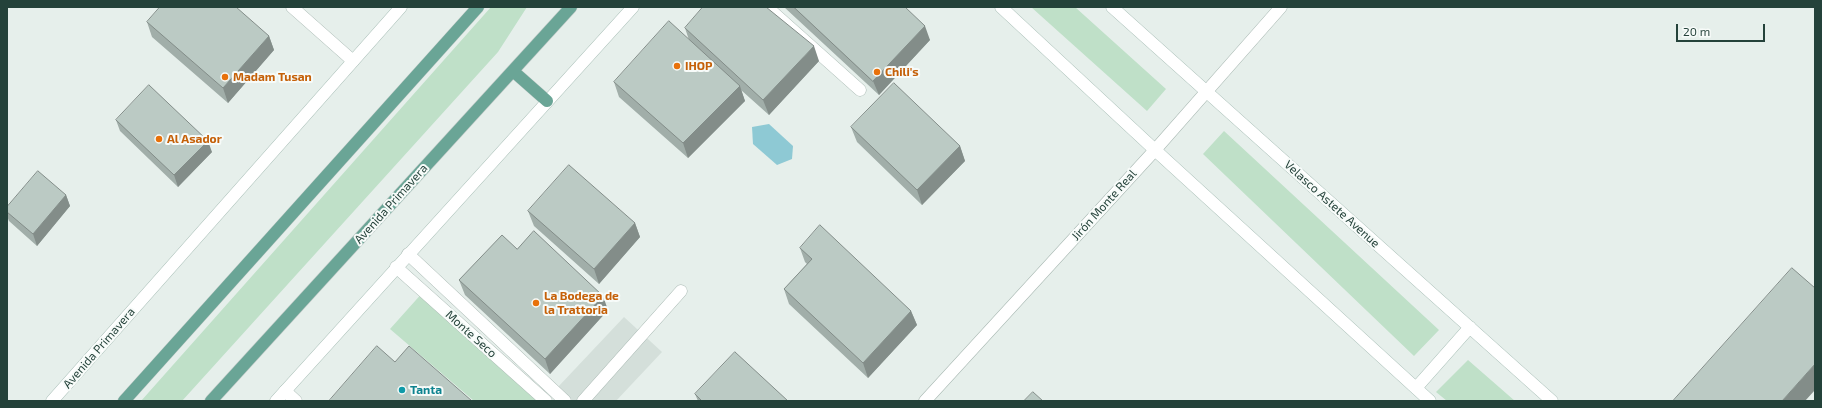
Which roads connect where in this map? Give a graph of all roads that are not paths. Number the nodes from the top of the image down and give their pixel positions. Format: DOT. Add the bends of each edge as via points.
graph roads {
  1 [pos="292,7"];
  2 [pos="401,7"];
  3 [pos="478,7"];
  4 [pos="571,7"];
  5 [pos="633,7"];
  6 [pos="767,7"];
  7 [pos="1001,7"];
  8 [pos="1112,7"];
  9 [pos="1281,7"];
  10 [pos="352,61"];
  11 [pos="513,71"];
  12 [pos="860,90"];
  13 [pos="1205,91"];
  14 [pos="547,101"];
  15 [pos="1155,150"];
  16 [pos="408,254"];
  17 [pos="396,267"];
  18 [pos="681,291"];
  19 [pos="1470,327"];
  20 [pos="1416,388"];
  21 [pos="285,391"];
  22 [pos="52,401"];
  23 [pos="124,401"];
  24 [pos="211,401"];
  25 [pos="276,401"];
  26 [pos="296,401"];
  27 [pos="546,401"];
  28 [pos="565,401"];
  29 [pos="583,401"];
  30 [pos="925,401"];
  31 [pos="1430,401"];
  32 [pos="1552,401"];
  1 -- 10 [label="main road"];
  2 -- 10 [label="main road, Avenida Primavera"];
  3 -- 23 [label="main road"];
  4 -- 11 [label="main road, Avenida Primavera"];
  5 -- 14 [label="main road"];
  6 -- 12 [label="main road"];
  7 -- 15 [label="main road"];
  8 -- 13 [label="main road, Velasco Astete Avenue"];
  9 -- 13 [label="main road, Jirón Monte Real"];
  10 -- 22 [label="main road, Avenida Primavera"];
  11 -- 14 [label="main road"];
  11 -- 24 [label="main road, Avenida Primavera"];
  13 -- 15 [label="main road, Jirón Monte Real"];
  13 -- 19 [label="main road, Velasco Astete Avenue"];
  14 -- 16 [label="main road"];
  15 -- 20 [label="main road"];
  15 -- 30 [label="main road, Jirón Monte Real"];
  16 -- 17 [label="main road"];
  16 -- 28 [label="main road"];
  17 -- 21 [label="main road"];
  17 -- 27 [label="main road, Monte Seco"];
  18 -- 29 [label="main road"];
  19 -- 20 [label="main road"];
  19 -- 32 [label="main road, Velasco Astete Avenue"];
  20 -- 31 [label="main road"];
  21 -- 25 [label="main road"];
  21 -- 26 [label="main road"];
}
